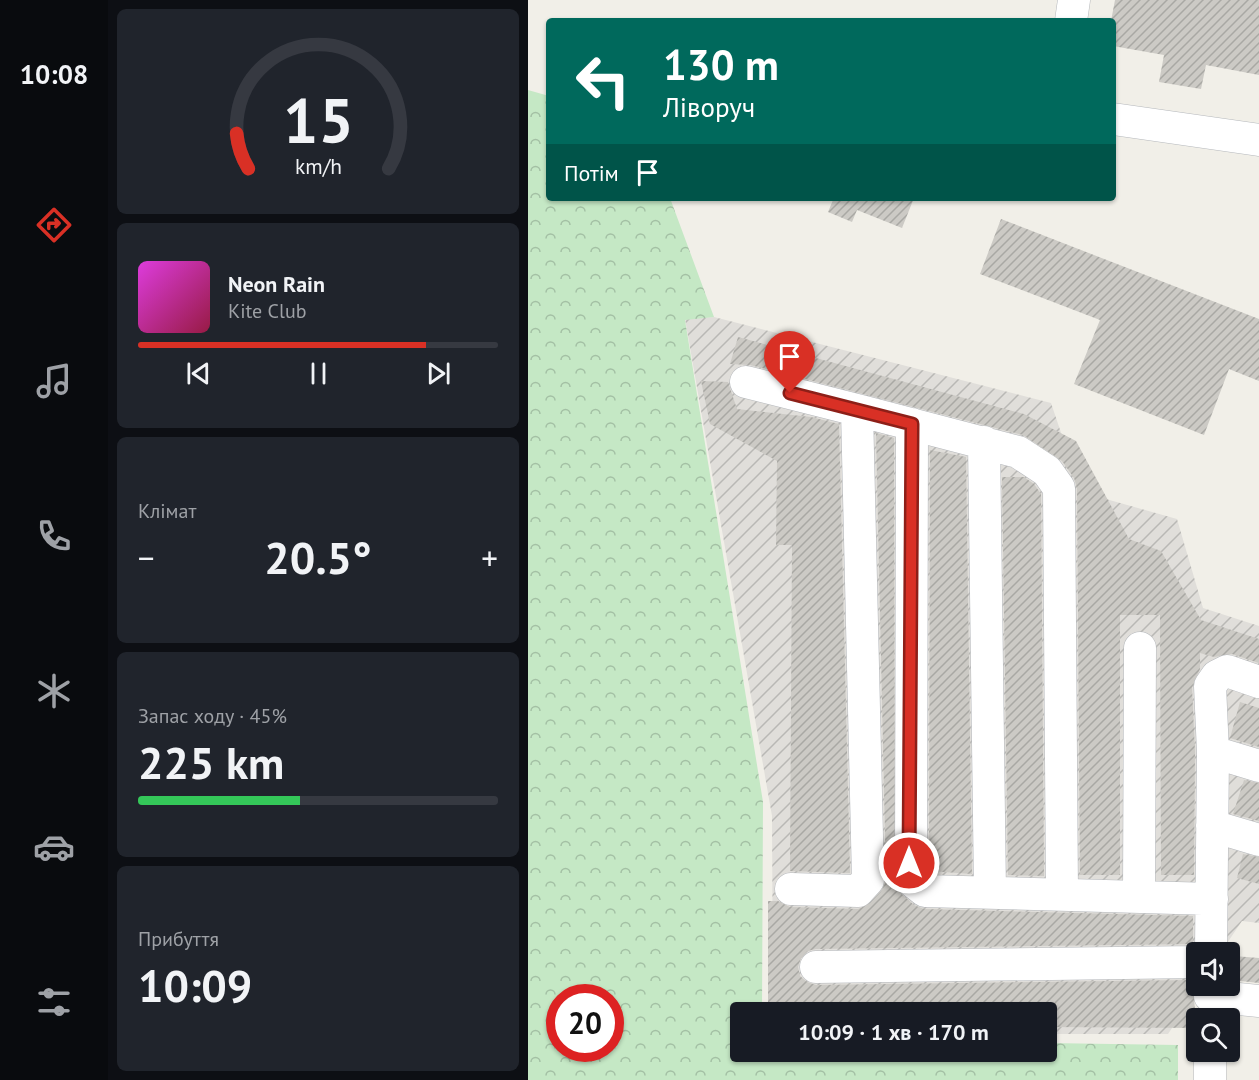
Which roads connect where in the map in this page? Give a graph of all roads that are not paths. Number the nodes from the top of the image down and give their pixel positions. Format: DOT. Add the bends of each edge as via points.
graph roads {
  1 [pos="1074,0"];
  2 [pos="1071,18"];
  3 [pos="1116,119"];
  4 [pos="1259,140"];
  5 [pos="746,382"];
  6 [pos="857,410"];
  7 [pos="912,424"];
  8 [pos="984,442"];
  9 [pos="1140,648"];
  10 [pos="1259,682"];
  11 [pos="1213,752"];
  12 [pos="1259,766"];
  13 [pos="1212,826"];
  14 [pos="1259,840"];
  15 [pos="791,889"];
  16 [pos="990,892"];
  17 [pos="1062,894"];
  18 [pos="1139,897"];
  19 [pos="1212,899"];
  20 [pos="1211,942"];
  21 [pos="1186,962"];
  22 [pos="816,967"];
  23 [pos="1210,1000"];
  24 [pos="1259,1001"];
  25 [pos="1210,1062"];
  26 [pos="1210,1080"];
  1 -- 2 [label="street"];
  3 -- 4 [label="street"];
  5 -- 6 [label="street"];
  6 -- 7 [label="street"];
  6 -- 15 [label="street" via="868,880 858,891"];
  7 -- 8 [label="street"];
  7 -- 16 [label="street" via="911,880 926,891"];
  8 -- 16 [label="street"];
  8 -- 17 [label="street" via="1018,452 1047,471 1059,488"];
  9 -- 18 [label="street"];
  10 -- 11 [label="street" via="1227,671 1210,686"];
  11 -- 12 [label="street"];
  11 -- 13 [label="street"];
  13 -- 14 [label="street"];
  13 -- 19 [label="street"];
  16 -- 17 [label="street"];
  17 -- 18 [label="street"];
  18 -- 19 [label="street"];
  19 -- 20 [label="street"];
  21 -- 22 [label="street"];
  23 -- 24 [label="street"];
  25 -- 26 [label="street"];
}
